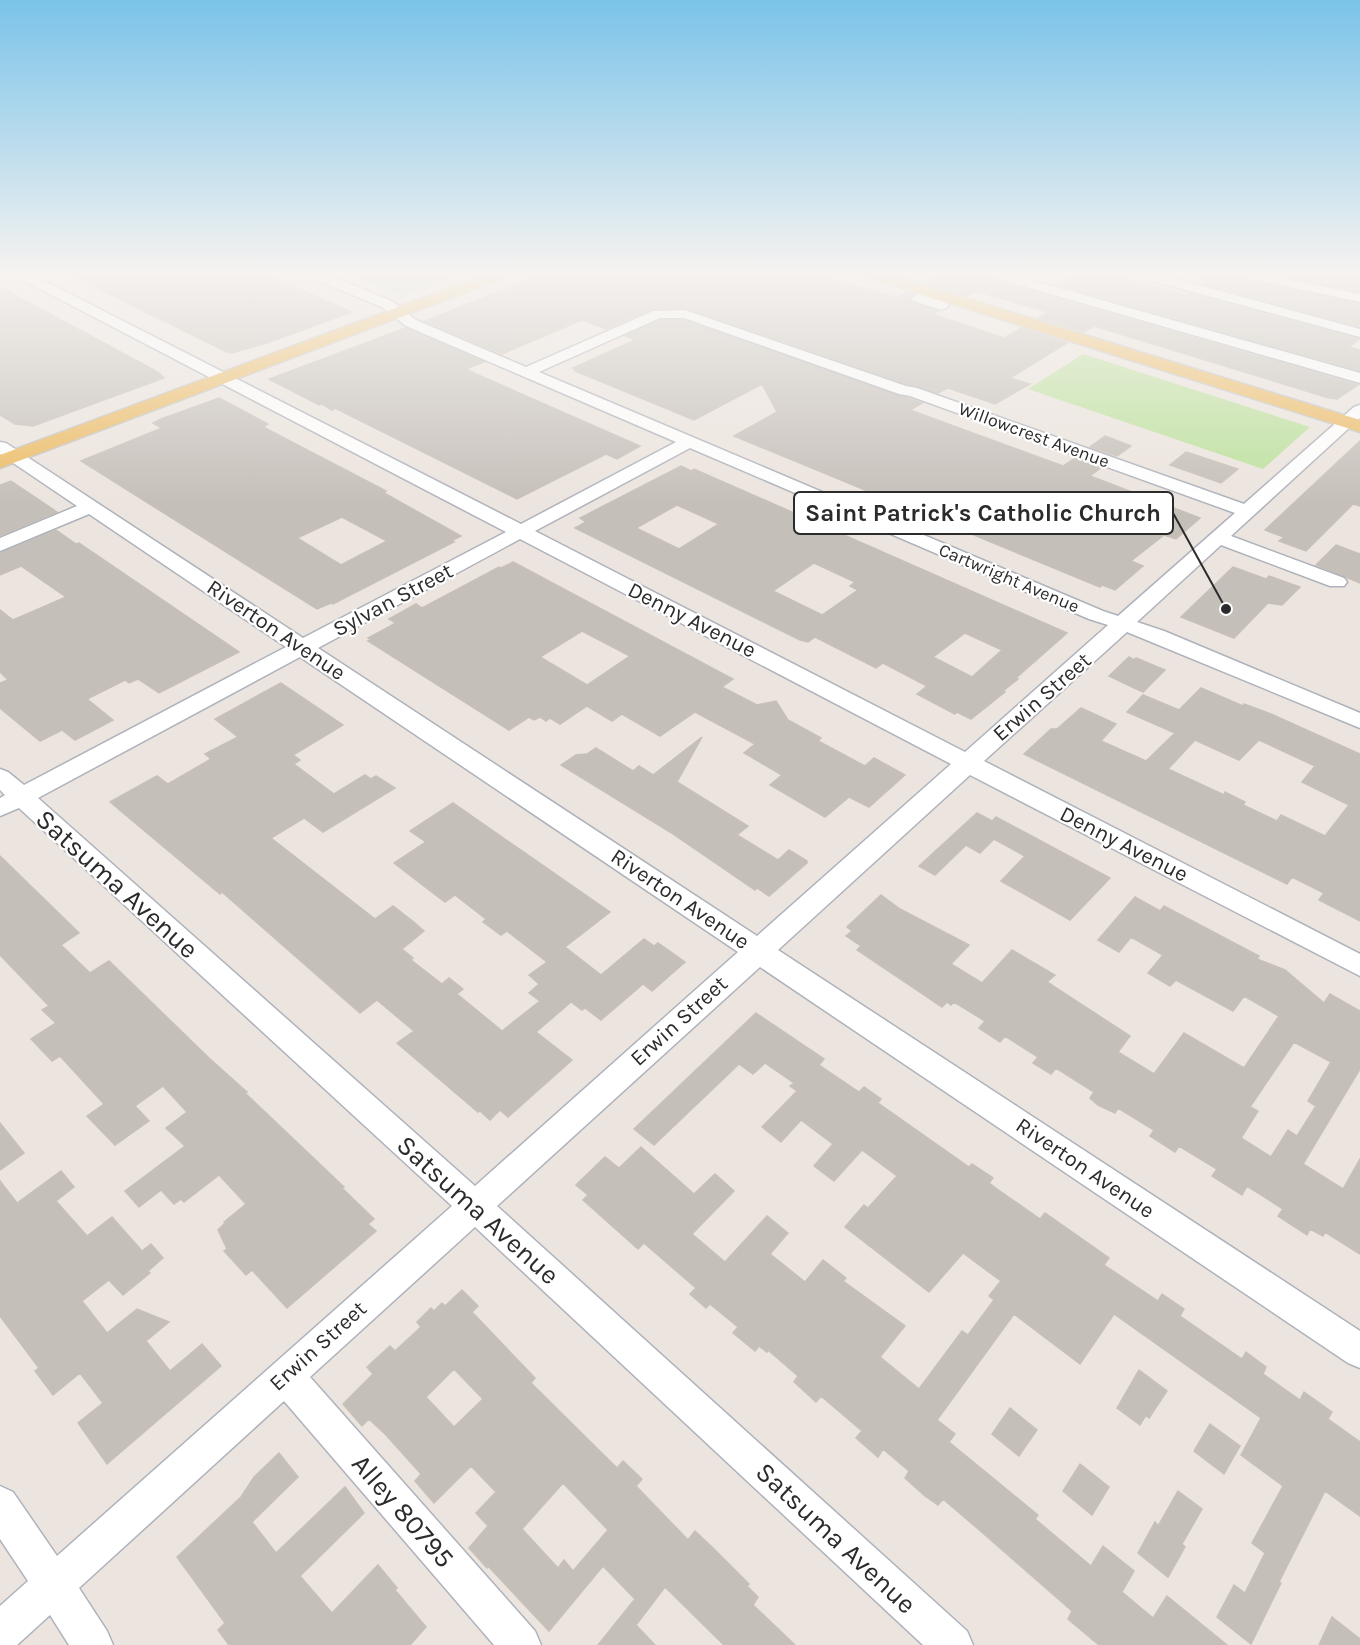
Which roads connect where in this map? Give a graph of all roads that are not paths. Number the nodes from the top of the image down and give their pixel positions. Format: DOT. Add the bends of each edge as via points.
graph roads {
  1 [pos="172,352"];
  2 [pos="292,352"];
  3 [pos="479,352"];
  4 [pos="572,352"];
  5 [pos="791,352"];
  6 [pos="1130,352"];
  7 [pos="1268,352"];
  8 [pos="526,372"];
  9 [pos="223,378"];
  10 [pos="1360,378"];
  11 [pos="1356,420"];
  12 [pos="689,442"];
  13 [pos="5,455"];
  14 [pos="91,507"];
  15 [pos="1247,511"];
  16 [pos="521,532"];
  17 [pos="1218,538"];
  18 [pos="0,544"];
  19 [pos="1337,582"];
  20 [pos="1125,624"];
  21 [pos="303,648"];
  22 [pos="1360,721"];
  23 [pos="967,763"];
  24 [pos="7,794"];
  25 [pos="758,950"];
  26 [pos="1360,966"];
  27 [pos="474,1206"];
  28 [pos="1360,1351"];
  29 [pos="285,1376"];
  30 [pos="0,1505"];
  31 [pos="53,1584"];
  32 [pos="0,1633"];
  33 [pos="93,1645"];
  34 [pos="521,1645"];
  35 [pos="953,1645"];
  1 -- 9 [label="street, Denny Avenue"];
  2 -- 9 [label="main road"];
  3 -- 8 [label="street, Cartwright Avenue"];
  4 -- 8 [label="street, Willowcrest Avenue"];
  5 -- 15 [label="street, Willowcrest Avenue"];
  6 -- 11 [label="main road"];
  7 -- 10 [label="street"];
  8 -- 12 [label="street, Cartwright Avenue"];
  9 -- 13 [label="main road"];
  9 -- 16 [label="street, Denny Avenue"];
  11 -- 15 [label="street, Erwin Street"];
  12 -- 16 [label="street, Sylvan Street"];
  12 -- 20 [label="street, Cartwright Avenue"];
  13 -- 14 [label="street, Riverton Avenue"];
  14 -- 18 [label="street"];
  14 -- 21 [label="street, Riverton Avenue"];
  15 -- 17 [label="street, Erwin Street"];
  16 -- 21 [label="street, Sylvan Street"];
  16 -- 23 [label="street, Denny Avenue"];
  17 -- 19 [label="street"];
  17 -- 20 [label="street, Erwin Street"];
  20 -- 22 [label="street, Cartwright Avenue"];
  20 -- 23 [label="street, Erwin Street"];
  21 -- 24 [label="street, Sylvan Street"];
  21 -- 25 [label="street, Riverton Avenue"];
  23 -- 25 [label="street, Erwin Street"];
  23 -- 26 [label="street, Denny Avenue"];
  24 -- 27 [label="street, Satsuma Avenue"];
  25 -- 27 [label="street, Erwin Street"];
  25 -- 28 [label="street, Riverton Avenue"];
  27 -- 29 [label="street, Erwin Street"];
  27 -- 35 [label="street, Satsuma Avenue"];
  29 -- 31 [label="street, Erwin Street"];
  29 -- 34 [label="street, Alley 80795"];
  30 -- 31 [label="street"];
  31 -- 32 [label="street, Erwin Street"];
  31 -- 33 [label="street"];
}
